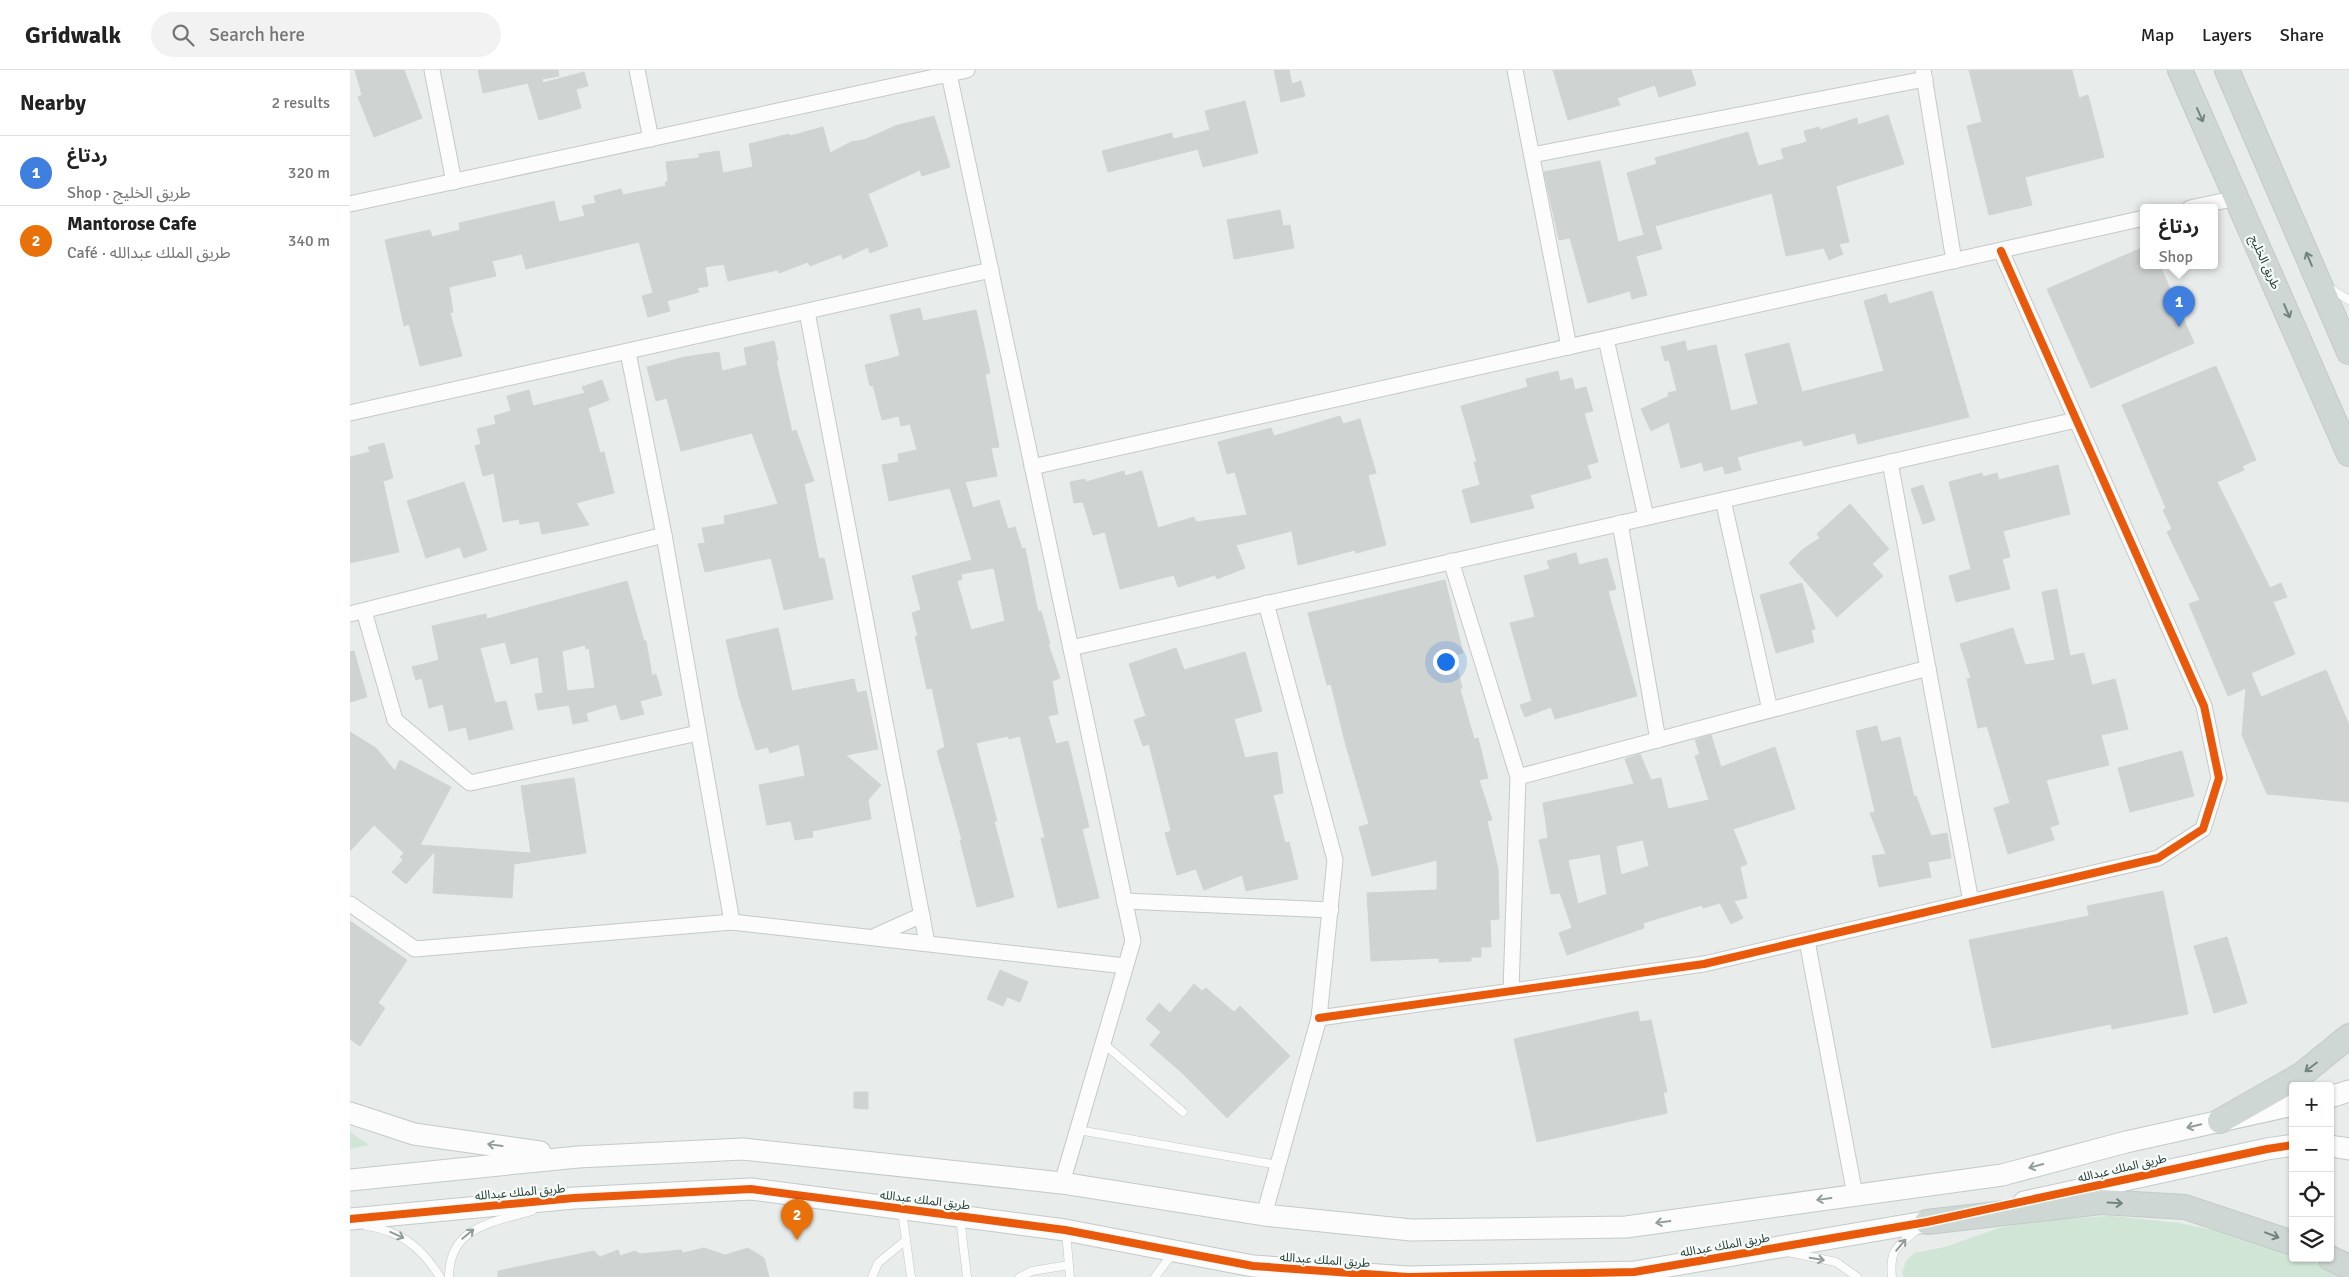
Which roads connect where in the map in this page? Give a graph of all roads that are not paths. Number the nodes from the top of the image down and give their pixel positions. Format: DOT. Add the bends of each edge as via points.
graph roads {
  1 [pos="432,70"];
  2 [pos="637,70"];
  3 [pos="967,70"];
  4 [pos="1515,70"];
  5 [pos="2180,70"];
  6 [pos="2227,70"];
  7 [pos="950,74"];
  8 [pos="1924,74"];
  9 [pos="650,139"];
  10 [pos="1532,155"];
  11 [pos="454,182"];
  12 [pos="2237,198"];
  13 [pos="350,204"];
  14 [pos="2209,204"];
  15 [pos="2140,219"];
  16 [pos="2001,251"];
  17 [pos="1954,261"];
  18 [pos="991,270"];
  19 [pos="2318,282"];
  20 [pos="2349,300"];
  21 [pos="807,312"];
  22 [pos="1606,339"];
  23 [pos="2347,343"];
  24 [pos="1569,347"];
  25 [pos="628,352"];
  26 [pos="350,413"];
  27 [pos="2076,420"];
  28 [pos="2349,454"];
  29 [pos="1890,462"];
  30 [pos="1032,467"];
  31 [pos="1723,500"];
  32 [pos="1646,517"];
  33 [pos="1620,523"];
  34 [pos="664,535"];
  35 [pos="1451,561"];
  36 [pos="1266,604"];
  37 [pos="357,613"];
  38 [pos="1071,648"];
  39 [pos="1928,668"];
  40 [pos="1770,710"];
  41 [pos="698,732"];
  42 [pos="1658,740"];
  43 [pos="1518,777"];
  44 [pos="1124,901"];
  45 [pos="1972,902"];
  46 [pos="350,904"];
  47 [pos="1330,910"];
  48 [pos="922,915"];
  49 [pos="732,922"];
  50 [pos="872,937"];
  51 [pos="1807,941"];
  52 [pos="927,944"];
  53 [pos="1126,966"];
  54 [pos="1511,991"];
  55 [pos="1319,1018"];
  56 [pos="2349,1036"];
  57 [pos="1103,1043"];
  58 [pos="2349,1091"];
  59 [pos="2334,1096"];
  60 [pos="2289,1106"];
  61 [pos="1183,1112"];
  62 [pos="350,1113"];
  63 [pos="2220,1120"];
  64 [pos="1078,1130"];
  65 [pos="2289,1146"];
  66 [pos="2334,1147"];
  67 [pos="2349,1150"];
  68 [pos="578,1157"];
  69 [pos="1278,1165"];
  70 [pos="350,1180"];
  71 [pos="1062,1183"];
  72 [pos="1855,1195"];
  73 [pos="574,1198"];
  74 [pos="902,1208"];
  75 [pos="1264,1215"];
  76 [pos="960,1216"];
  77 [pos="350,1219"];
  78 [pos="1927,1222"];
  79 [pos="350,1224"];
  80 [pos="1065,1230"];
  81 [pos="906,1240"];
  82 [pos="2289,1242"];
  83 [pos="1774,1248"];
  84 [pos="1174,1251"];
  85 [pos="2334,1260"];
  86 [pos="1069,1265"];
  87 [pos="2349,1267"];
  88 [pos="1656,1272"];
  89 [pos="1518,1276"];
  90 [pos="440,1277"];
  91 [pos="449,1277"];
  92 [pos="872,1277"];
  93 [pos="911,1277"];
  94 [pos="967,1277"];
  95 [pos="1020,1277"];
  96 [pos="1070,1277"];
  97 [pos="1154,1277"];
  98 [pos="1857,1277"];
  99 [pos="1892,1277"];
  1 -- 11 [label="street"];
  2 -- 9 [label="street"];
  3 -- 7 [label="street"];
  4 -- 10 [label="street"];
  5 -- 12 [label="main road, طريق الخليج, one-way"];
  19 -- 6 [label="main road, one-way"];
  7 -- 9 [label="street"];
  7 -- 18 [label="street"];
  8 -- 10 [label="street"];
  8 -- 17 [label="street"];
  9 -- 11 [label="street"];
  10 -- 24 [label="street"];
  11 -- 13 [label="street"];
  12 -- 14 [label="street"];
  12 -- 28 [label="main road, طريق الخليج, one-way"];
  15 -- 16 [label="street"];
  16 -- 17 [label="street"];
  16 -- 27 [label="street"];
  17 -- 22 [label="street"];
  18 -- 21 [label="street"];
  18 -- 30 [label="street"];
  19 -- 20 [label="lane"];
  19 -- 23 [label="main road"];
  21 -- 25 [label="street"];
  21 -- 48 [label="street"];
  22 -- 24 [label="street"];
  22 -- 32 [label="street"];
  24 -- 30 [label="street"];
  25 -- 26 [label="street"];
  25 -- 34 [label="street"];
  27 -- 29 [label="street"];
  27 -- 45 [label="street" via="2204,706 2219,778 2203,829 2158,858"];
  29 -- 31 [label="street"];
  29 -- 39 [label="street"];
  30 -- 38 [label="street"];
  31 -- 32 [label="street"];
  31 -- 40 [label="street"];
  32 -- 33 [label="street"];
  33 -- 35 [label="street"];
  33 -- 42 [label="street"];
  34 -- 37 [label="street"];
  34 -- 41 [label="street"];
  35 -- 36 [label="street"];
  35 -- 43 [label="street"];
  36 -- 38 [label="street"];
  36 -- 47 [label="street" via="1335,860"];
  37 -- 41 [label="street" via="395,720 470,783"];
  38 -- 44 [label="street"];
  39 -- 40 [label="street"];
  39 -- 45 [label="street"];
  40 -- 42 [label="street"];
  41 -- 49 [label="street"];
  42 -- 43 [label="street"];
  43 -- 54 [label="street"];
  44 -- 47 [label="street"];
  44 -- 53 [label="street" via="1133,941"];
  45 -- 51 [label="street"];
  46 -- 49 [label="street" via="415,949"];
  47 -- 55 [label="street"];
  48 -- 50 [label="street"];
  48 -- 52 [label="street"];
  49 -- 50 [label="street"];
  50 -- 52 [label="street"];
  51 -- 54 [label="street" via="1704,964"];
  51 -- 72 [label="street"];
  52 -- 53 [label="street"];
  53 -- 57 [label="street"];
  54 -- 55 [label="street"];
  55 -- 69 [label="street"];
  56 -- 63 [label="main road, one-way" via="2301,1075"];
  57 -- 61 [label="lane"];
  57 -- 64 [label="street"];
  58 -- 59 [label="street"];
  60 -- 63 [label="street, طريق الملك عبدالله"];
  68 -- 62 [label="street, one-way" via="414,1134"];
  63 -- 72 [label="street, طريق الملك عبدالله, one-way" via="2002,1175"];
  64 -- 69 [label="lane"];
  64 -- 71 [label="street"];
  65 -- 78 [label="street, طريق الملك عبدالله"];
  66 -- 67 [label="street"];
  68 -- 70 [label="street, طريق الملك عبدالله"];
  68 -- 71 [label="street, طريق الملك عبدالله" via="743,1149"];
  69 -- 75 [label="street"];
  71 -- 75 [label="street, طريق الملك عبدالله"];
  72 -- 75 [label="street, طريق الملك عبدالله, one-way" via="1626,1227 1411,1230"];
  73 -- 74 [label="street, طريق الملك عبدالله" via="751,1189"];
  73 -- 77 [label="street, طريق الملك عبدالله"];
  91 -- 73 [label="lane, one-way" via="454,1250 464,1236 478,1227"];
  74 -- 76 [label="street, طريق الملك عبدالله"];
  74 -- 81 [label="lane"];
  76 -- 80 [label="street, طريق الملك عبدالله"];
  76 -- 94 [label="lane"];
  78 -- 82 [label="main road, one-way" via="2100,1202 2185,1206"];
  78 -- 83 [label="street, طريق الملك عبدالله"];
  99 -- 78 [label="lane, one-way" via="1890,1260 1901,1243"];
  79 -- 90 [label="lane, one-way" via="378,1228 406,1239 429,1259"];
  80 -- 84 [label="street, طريق الملك عبدالله"];
  80 -- 86 [label="lane"];
  81 -- 92 [label="lane" via="878,1263"];
  81 -- 93 [label="lane"];
  83 -- 88 [label="street, طريق الملك عبدالله"];
  83 -- 98 [label="lane, one-way" via="1811,1259 1836,1262"];
  84 -- 89 [label="street, طريق الملك عبدالله" via="1253,1266 1408,1277"];
  84 -- 97 [label="lane"];
  85 -- 87 [label="main road"];
  86 -- 95 [label="lane" via="1032,1271"];
  86 -- 96 [label="lane"];
  88 -- 89 [label="street, طريق الملك عبدالله"];
}
